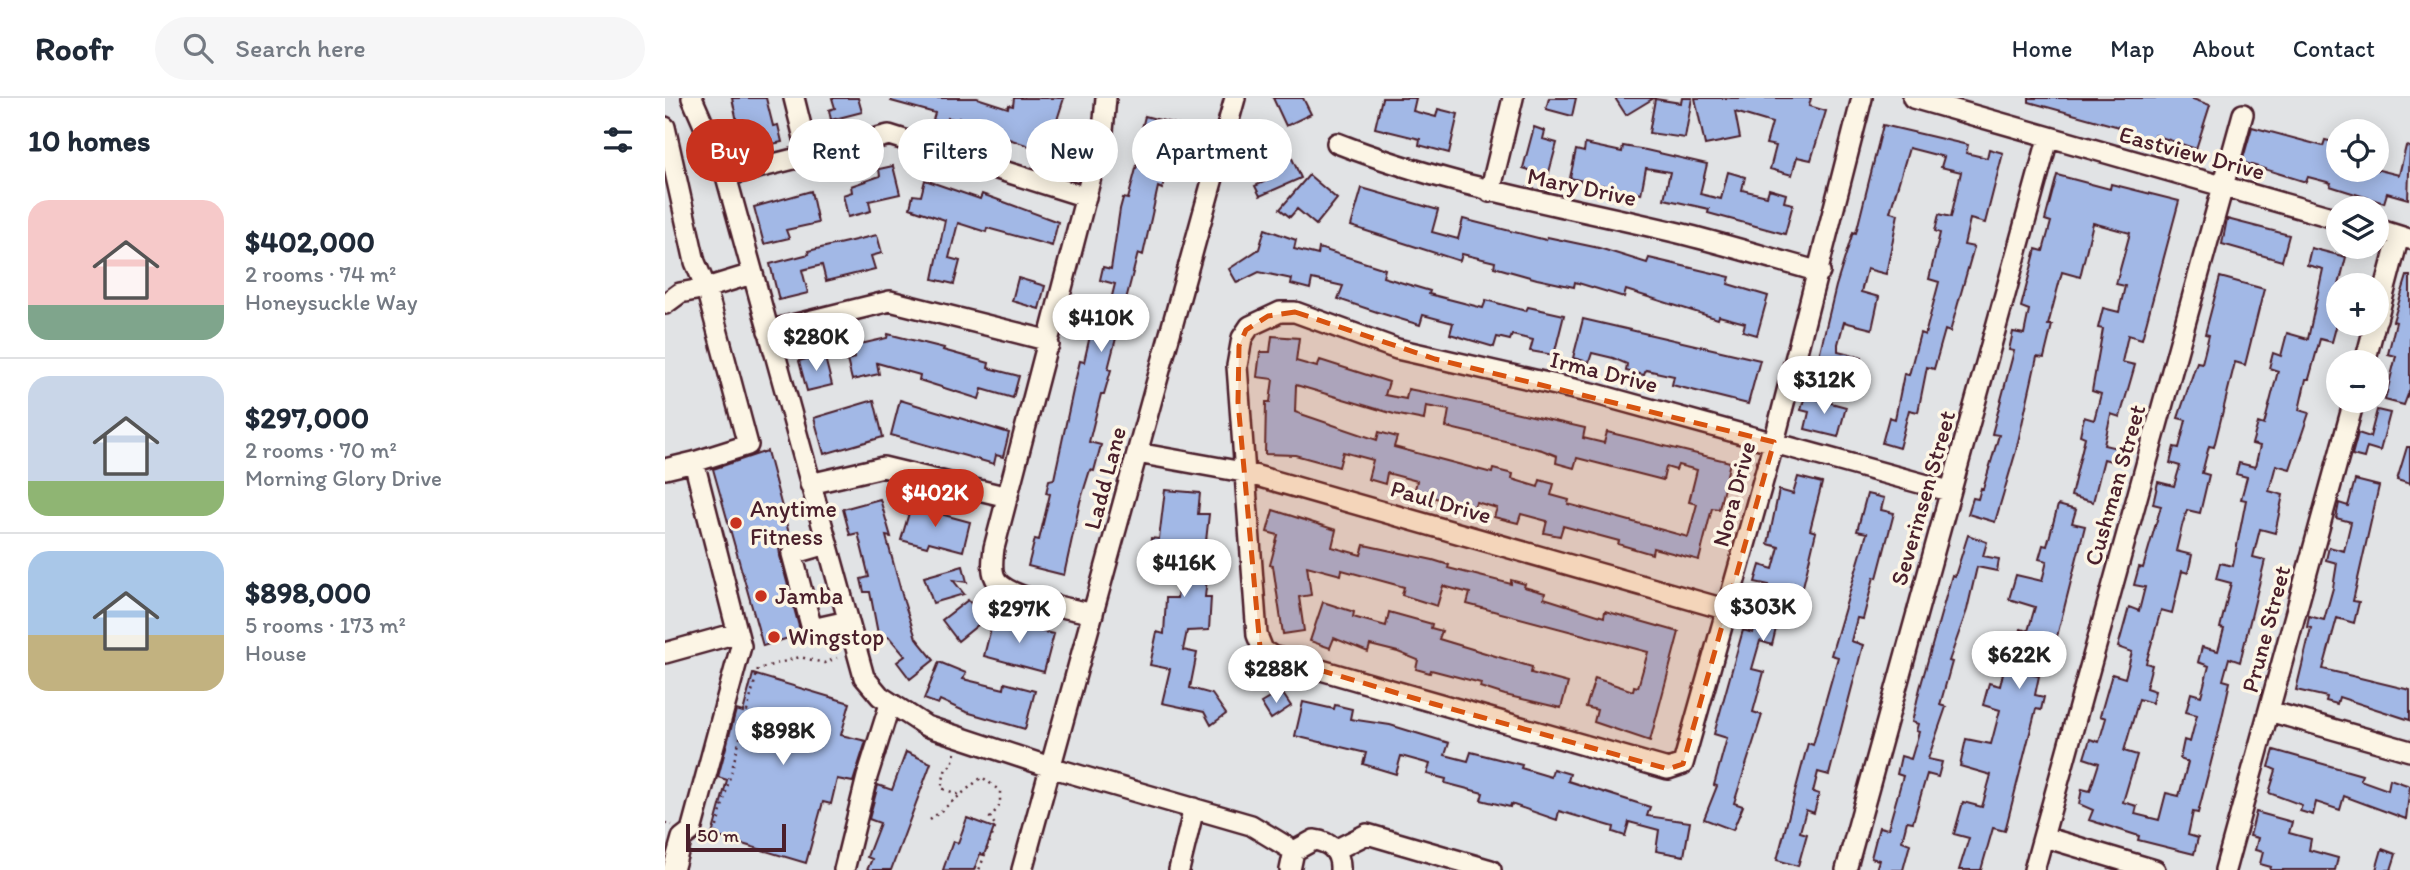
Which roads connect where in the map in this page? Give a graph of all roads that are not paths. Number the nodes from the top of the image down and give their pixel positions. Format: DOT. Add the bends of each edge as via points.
graph roads {
  1 [pos="692,98"];
  2 [pos="794,98"];
  3 [pos="1106,98"];
  4 [pos="1235,98"];
  5 [pos="1513,98"];
  6 [pos="1863,98"];
  7 [pos="1913,98"];
  8 [pos="2243,114"];
  9 [pos="701,119"];
  10 [pos="799,119"];
  11 [pos="665,127"];
  12 [pos="884,136"];
  13 [pos="2048,139"];
  14 [pos="1336,143"];
  15 [pos="728,182"];
  16 [pos="2221,186"];
  17 [pos="1490,192"];
  18 [pos="1087,197"];
  19 [pos="2326,216"];
  20 [pos="2405,237"];
  21 [pos="1820,272"];
  22 [pos="752,274"];
  23 [pos="2389,284"];
  24 [pos="706,288"];
  25 [pos="665,304"];
  26 [pos="768,331"];
  27 [pos="1049,345"];
  28 [pos="2351,413"];
  29 [pos="1774,442"];
  30 [pos="1137,453"];
  31 [pos="694,462"];
  32 [pos="665,469"];
  33 [pos="1243,472"];
  34 [pos="810,484"];
  35 [pos="1949,491"];
  36 [pos="1008,497"];
  37 [pos="827,544"];
  38 [pos="1728,610"];
  39 [pos="1093,614"];
  40 [pos="848,621"];
  41 [pos="737,633"];
  42 [pos="665,653"];
  43 [pos="890,704"];
  44 [pos="2269,711"];
  45 [pos="2410,751"];
  46 [pos="1050,767"];
  47 [pos="1194,808"];
  48 [pos="2044,837"];
  49 [pos="1335,850"];
  50 [pos="1292,861"];
  51 [pos="673,870"];
  52 [pos="844,870"];
  53 [pos="1022,870"];
  54 [pos="1179,870"];
  55 [pos="1340,870"];
  56 [pos="1491,870"];
  57 [pos="1846,870"];
  58 [pos="2034,870"];
  59 [pos="2155,870"];
  60 [pos="2224,870"];
  1 -- 9 [label="street"];
  2 -- 10 [label="street"];
  3 -- 18 [label="street"];
  4 -- 30 [label="street, Ladd Lane"];
  5 -- 17 [label="street"];
  6 -- 21 [label="street, Nora Drive"];
  7 -- 13 [label="street, Eastview Drive"];
  8 -- 16 [label="street, Cushman Street"];
  11 -- 24 [label="street" via="695,262"];
  12 -- 18 [label="street"];
  13 -- 16 [label="street, Eastview Drive"];
  13 -- 35 [label="street, Severinsen Street"];
  14 -- 17 [label="street, Mary Drive"];
  15 -- 22 [label="street"];
  16 -- 19 [label="street, Eastview Drive"];
  16 -- 48 [label="street, Cushman Street"];
  17 -- 21 [label="street, Mary Drive" via="1686,235"];
  18 -- 27 [label="street"];
  20 -- 23 [label="street"];
  21 -- 29 [label="street, Nora Drive"];
  22 -- 24 [label="street"];
  22 -- 26 [label="street"];
  24 -- 25 [label="street" via="680,293"];
  24 -- 31 [label="street" via="748,446"];
  26 -- 27 [label="street" via="890,301 1042,339"];
  26 -- 34 [label="street"];
  27 -- 36 [label="street"];
  28 -- 44 [label="street, Prune Street"];
  29 -- 33 [label="street, Irma Drive" via="1596,394 1397,349 1295,312 1280,312 1250,326 1242,338 1237,366"];
  29 -- 35 [label="street, Irma Drive"];
  29 -- 38 [label="street, Nora Drive"];
  30 -- 33 [label="street, Paul Drive"];
  30 -- 39 [label="street, Ladd Lane"];
  31 -- 32 [label="street"];
  31 -- 41 [label="street"];
  33 -- 38 [label="street, Paul Drive"];
  33 -- 38 [label="street, Nora Drive" via="1255,622 1263,650 1284,660 1668,769 1683,764 1686,758"];
  34 -- 36 [label="street" via="883,467"];
  34 -- 37 [label="street"];
  35 -- 57 [label="street, Severinsen Street"];
  36 -- 39 [label="street" via="994,548 992,568 997,582 1016,594"];
  37 -- 40 [label="street"];
  37 -- 40 [label="street" via="792,554 813,629"];
  39 -- 46 [label="street, Ladd Lane"];
  40 -- 43 [label="street" via="864,677"];
  41 -- 42 [label="street"];
  41 -- 51 [label="street" via="741,646 691,831 682,838"];
  43 -- 46 [label="street" via="926,726"];
  43 -- 52 [label="street"];
  44 -- 45 [label="street"];
  44 -- 60 [label="street, Prune Street"];
  46 -- 47 [label="street"];
  46 -- 53 [label="street, Ladd Lane"];
  47 -- 50 [label="street" via="1251,825"];
  47 -- 54 [label="street"];
  48 -- 58 [label="street, Cushman Street"];
  48 -- 59 [label="street"];
  49 -- 50 [label="street" via="1314,840"];
  49 -- 55 [label="street"];
  49 -- 56 [label="street" via="1367,834"];
}
